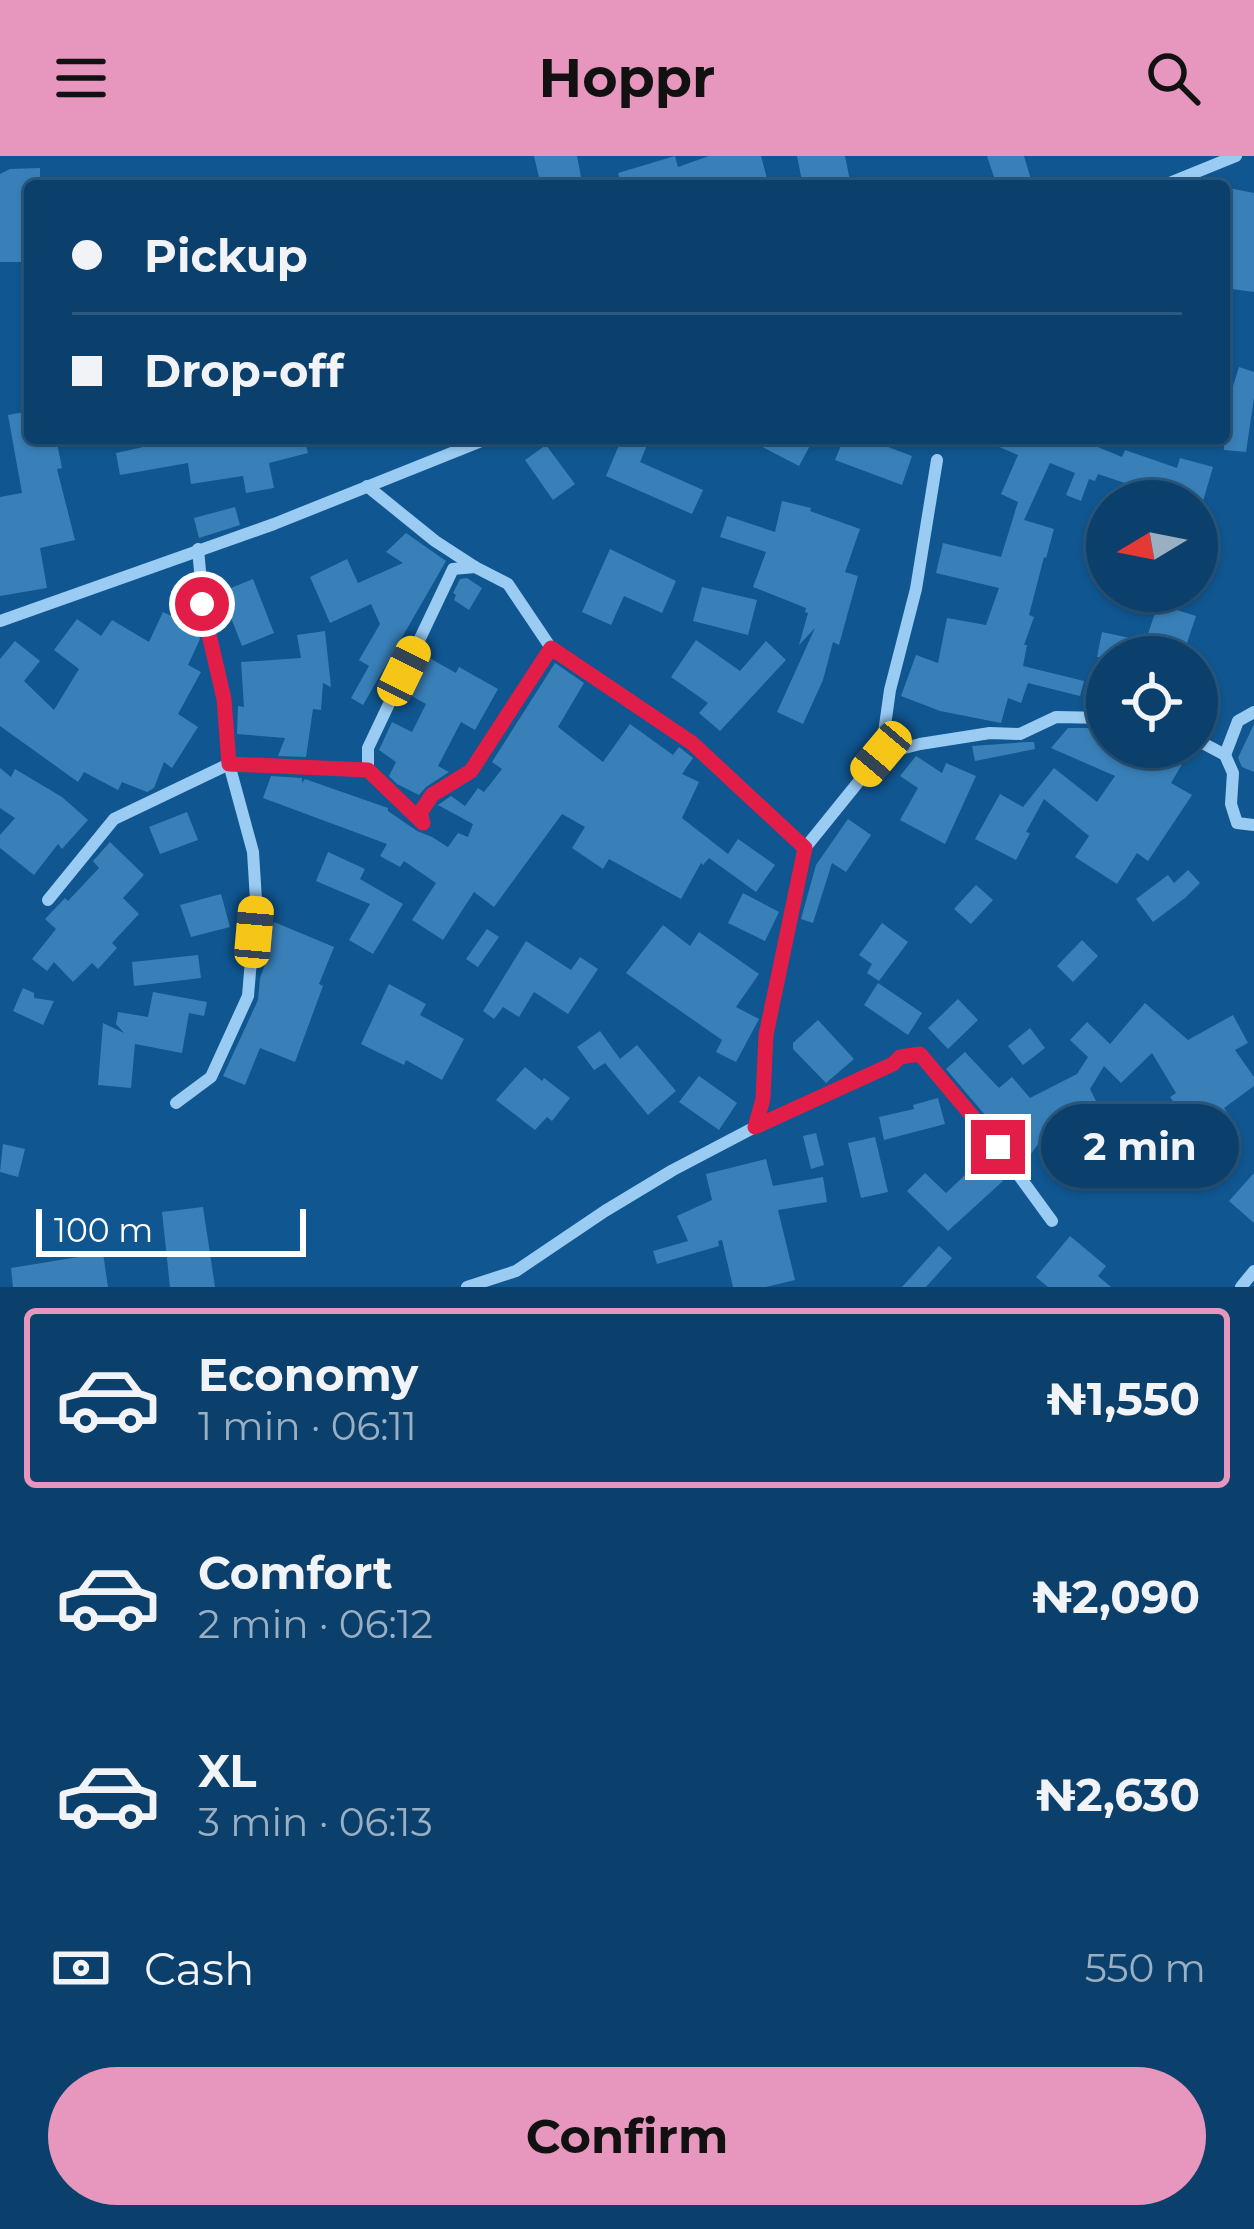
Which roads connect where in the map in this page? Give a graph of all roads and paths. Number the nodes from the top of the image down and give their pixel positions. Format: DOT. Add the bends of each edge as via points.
graph roads {
  1 [pos="1236,156"];
  2 [pos="1177,180"];
  3 [pos="474,444"];
  4 [pos="938,460"];
  5 [pos="367,486"];
  6 [pos="198,549"];
  7 [pos="475,567"];
  8 [pos="0,621"];
  9 [pos="551,648"];
  10 [pos="1254,712"];
  11 [pos="1086,717"];
  12 [pos="1218,751"];
  13 [pos="881,754"];
  14 [pos="1225,755"];
  15 [pos="229,764"];
  16 [pos="368,770"];
  17 [pos="1254,825"];
  18 [pos="805,848"];
  19 [pos="48,900"];
  20 [pos="176,1103"];
  21 [pos="755,1127"];
  22 [pos="1052,1221"];
  23 [pos="1254,1271"];
  24 [pos="467,1287"];
  25 [pos="1241,1287"];
  1 -- 2 [label="street"];
  3 -- 5 [label="street"];
  4 -- 13 [label="street"];
  5 -- 6 [label="street"];
  5 -- 7 [label="street"];
  6 -- 8 [label="street"];
  6 -- 15 [label="street"];
  7 -- 9 [label="street" via="508,584"];
  7 -- 16 [label="street" via="453,569 368,748"];
  9 -- 16 [label="street" via="471,771 432,795 423,823"];
  9 -- 18 [label="street" via="692,743"];
  10 -- 14 [label="street" via="1238,721"];
  11 -- 13 [label="street" via="1056,716 1020,734"];
  12 -- 14 [label="street"];
  13 -- 18 [label="street"];
  14 -- 17 [label="street" via="1237,823"];
  15 -- 16 [label="street"];
  15 -- 19 [label="street" via="113,819"];
  15 -- 20 [label="street" via="253,852 248,996 211,1077"];
  18 -- 21 [label="street"];
  21 -- 22 [label="street" via="920,1054"];
  21 -- 24 [label="street" via="516,1271"];
  23 -- 25 [label="street"];
}
